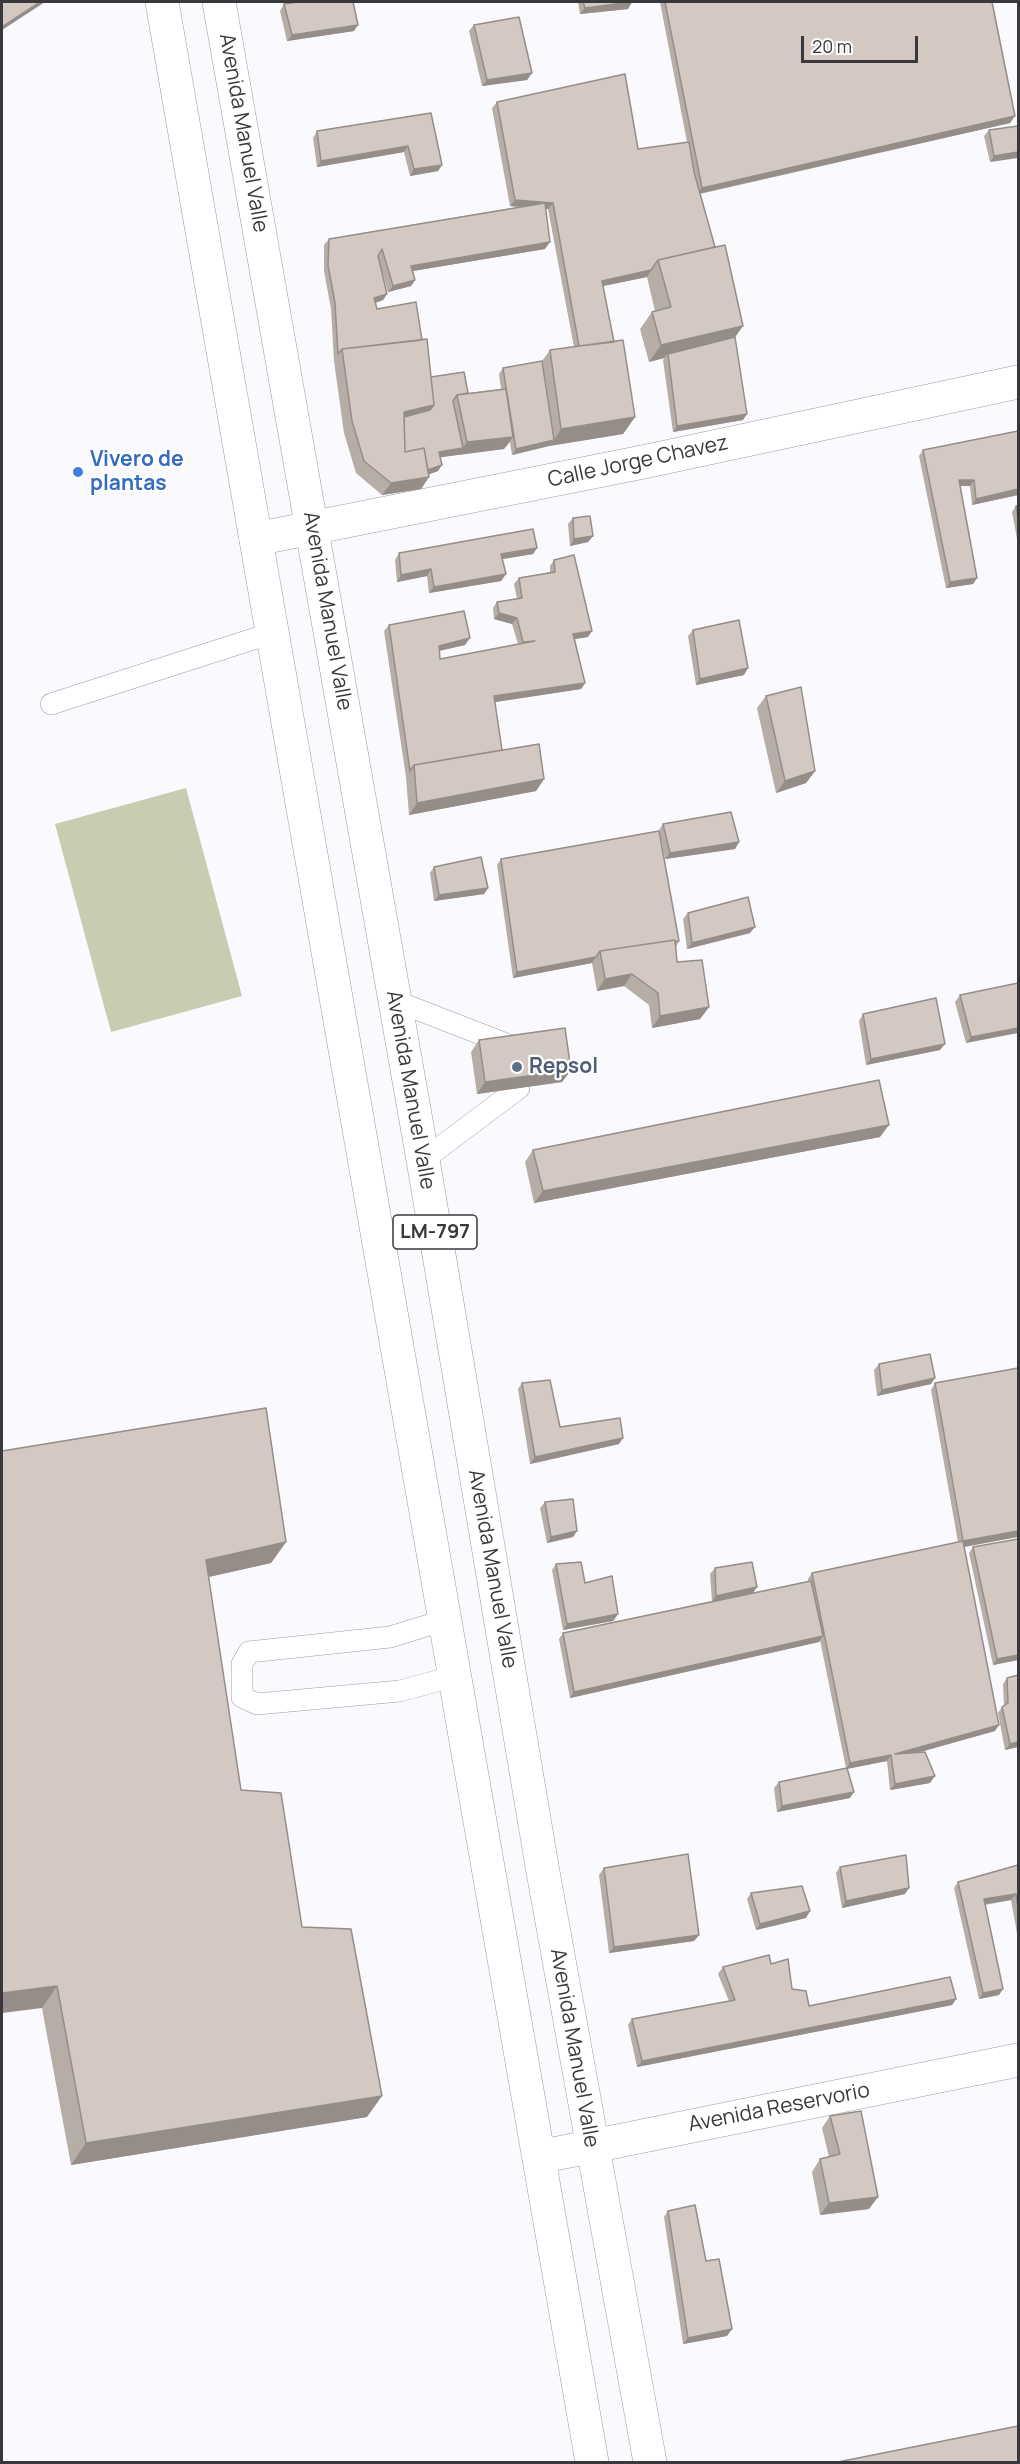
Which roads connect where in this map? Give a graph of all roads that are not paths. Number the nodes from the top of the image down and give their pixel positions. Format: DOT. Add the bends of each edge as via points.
graph roads {
  1 [pos="162,2"];
  2 [pos="219,2"];
  3 [pos="1018,382"];
  4 [pos="313,528"];
  5 [pos="256,539"];
  6 [pos="272,633"];
  7 [pos="51,704"];
  8 [pos="393,1000"];
  9 [pos="514,1047"];
  10 [pos="519,1088"];
  11 [pos="423,1160"];
  12 [pos="445,1620"];
  13 [pos="455,1676"];
  14 [pos="1018,2060"];
  15 [pos="591,2146"];
  16 [pos="538,2157"];
  17 [pos="592,2463"];
  18 [pos="650,2463"];
  1 -- 5 [label="main road, LM-797"];
  2 -- 4 [label="main road, Avenida Manuel Valle / LM-797"];
  3 -- 4 [label="main road, Calle Jorge Chavez"];
  4 -- 5 [label="main road, Calle Jorge Chavez"];
  4 -- 8 [label="main road, Avenida Manuel Valle / LM-797"];
  5 -- 6 [label="main road, LM-797"];
  6 -- 7 [label="lane"];
  6 -- 12 [label="main road, LM-797"];
  8 -- 9 [label="lane"];
  8 -- 11 [label="main road, Avenida Manuel Valle / LM-797"];
  10 -- 11 [label="lane"];
  11 -- 15 [label="main road, Avenida Manuel Valle / LM-797"];
  12 -- 13 [label="main road, LM-797"];
  12 -- 13 [label="lane" via="390,1637 249,1652 242,1664 242,1697 257,1704 400,1691"];
  13 -- 16 [label="main road, LM-797"];
  14 -- 15 [label="main road, Avenida Reservorio"];
  15 -- 16 [label="main road, Avenida Reservorio"];
  15 -- 18 [label="main road, Avenida Manuel Valle / LM-797"];
  16 -- 17 [label="main road, LM-797"];
}
